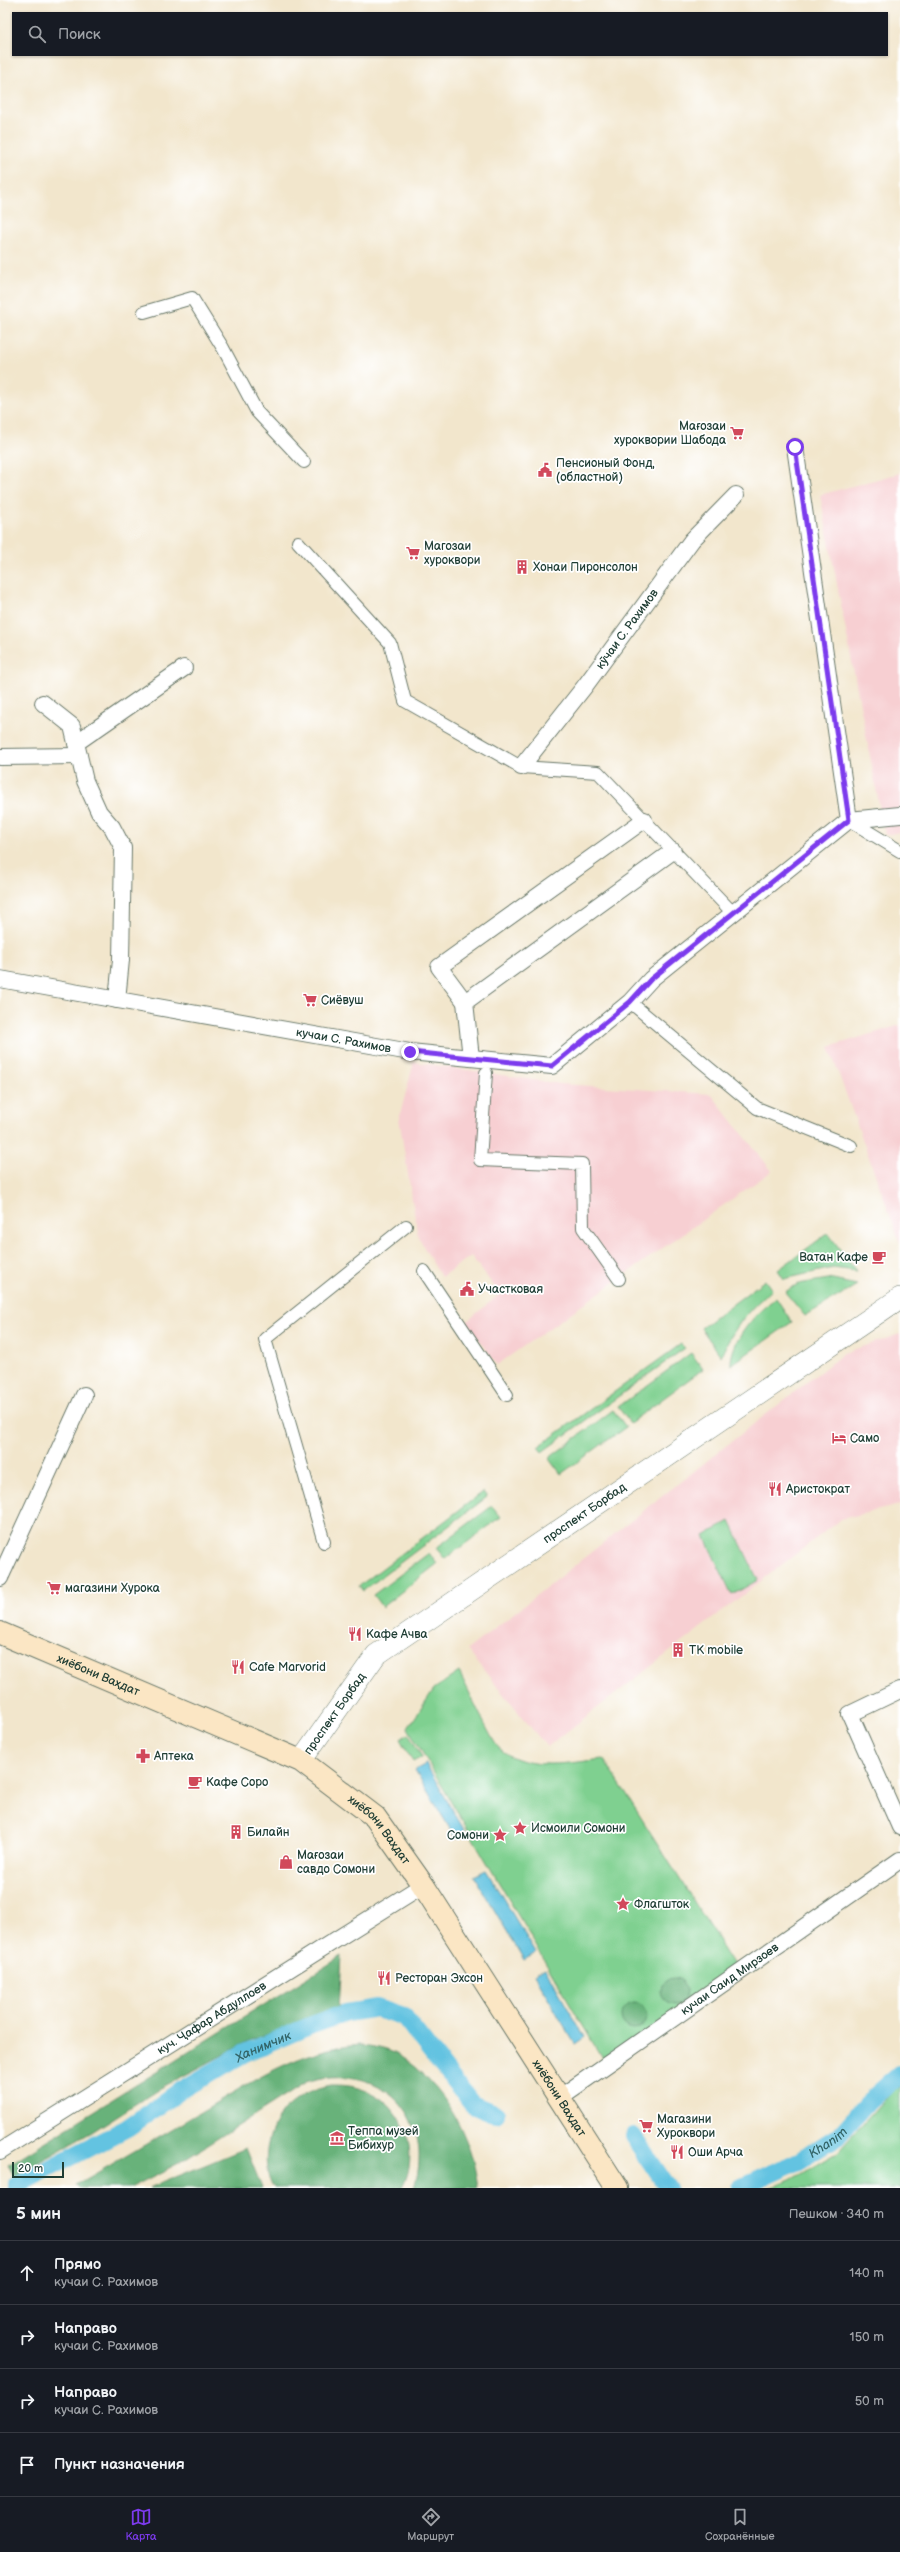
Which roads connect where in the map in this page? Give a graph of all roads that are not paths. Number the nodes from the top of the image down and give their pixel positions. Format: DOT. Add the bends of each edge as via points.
graph roads {
  1 [pos="144,312"];
  2 [pos="795,447"];
  3 [pos="304,462"];
  4 [pos="736,495"];
  5 [pos="298,542"];
  6 [pos="184,668"];
  7 [pos="43,703"];
  8 [pos="78,750"];
  9 [pos="0,757"];
  10 [pos="521,767"];
  11 [pos="900,815"];
  12 [pos="644,820"];
  13 [pos="849,820"];
  14 [pos="673,851"];
  15 [pos="900,851"];
  16 [pos="732,913"];
  17 [pos="0,979"];
  18 [pos="117,1000"];
  19 [pos="465,1002"];
  20 [pos="630,1002"];
  21 [pos="471,1058"];
  22 [pos="486,1073"];
  23 [pos="851,1146"];
  24 [pos="406,1226"];
  25 [pos="424,1271"];
  26 [pos="619,1279"];
  27 [pos="900,1298"];
  28 [pos="84,1395"];
  29 [pos="507,1395"];
  30 [pos="324,1542"];
  31 [pos="0,1578"];
  32 [pos="0,1633"];
  33 [pos="900,1690"];
  34 [pos="300,1761"];
  35 [pos="900,1827"];
  36 [pos="900,1860"];
  37 [pos="423,1885"];
  38 [pos="559,2098"];
  39 [pos="0,2150"];
  40 [pos="617,2188"];
  1 -- 3 [label="street" via="192,298 223,348 257,412"];
  2 -- 13 [label="street"];
  4 -- 10 [label="street, кӯчаи С. Рахимов" via="692,540 585,686"];
  5 -- 10 [label="street" via="390,642 405,700"];
  6 -- 8 [label="street"];
  7 -- 8 [label="street" via="72,726"];
  8 -- 9 [label="street"];
  8 -- 18 [label="street" via="85,781 100,812 112,827 123,848 121,960"];
  10 -- 12 [label="street" via="598,772"];
  11 -- 13 [label="street"];
  12 -- 14 [label="street"];
  12 -- 19 [label="street" via="439,967"];
  13 -- 15 [label="street"];
  13 -- 16 [label="street, кучаи С. Рахимов"];
  14 -- 16 [label="street"];
  14 -- 19 [label="street"];
  16 -- 20 [label="street, кучаи С. Рахимов" via="651,979"];
  17 -- 18 [label="street, кучаи С. Рахимов"];
  18 -- 21 [label="street, кучаи С. Рахимов" via="410,1052"];
  19 -- 21 [label="street"];
  20 -- 21 [label="street, кучаи С. Рахимов" via="552,1066"];
  20 -- 23 [label="street" via="757,1108"];
  22 -- 26 [label="street" via="480,1160 582,1164 583,1228"];
  24 -- 30 [label="street" via="265,1339"];
  25 -- 29 [label="street"];
  27 -- 34 [label="street, проспект Борбад" via="376,1655"];
  28 -- 31 [label="street"];
  32 -- 34 [label="main road, хиёбони Ваҳдат"];
  33 -- 35 [label="street" via="850,1714"];
  34 -- 37 [label="main road, хиёбони Ваҳдат" via="375,1817"];
  36 -- 38 [label="street, кучаи Саид Мирзоев"];
  37 -- 38 [label="main road, хиёбони Ваҳдат"];
  37 -- 39 [label="street, куч. Ҷафар Абдуллоев"];
  38 -- 40 [label="main road, хиёбони Ваҳдат"];
}
